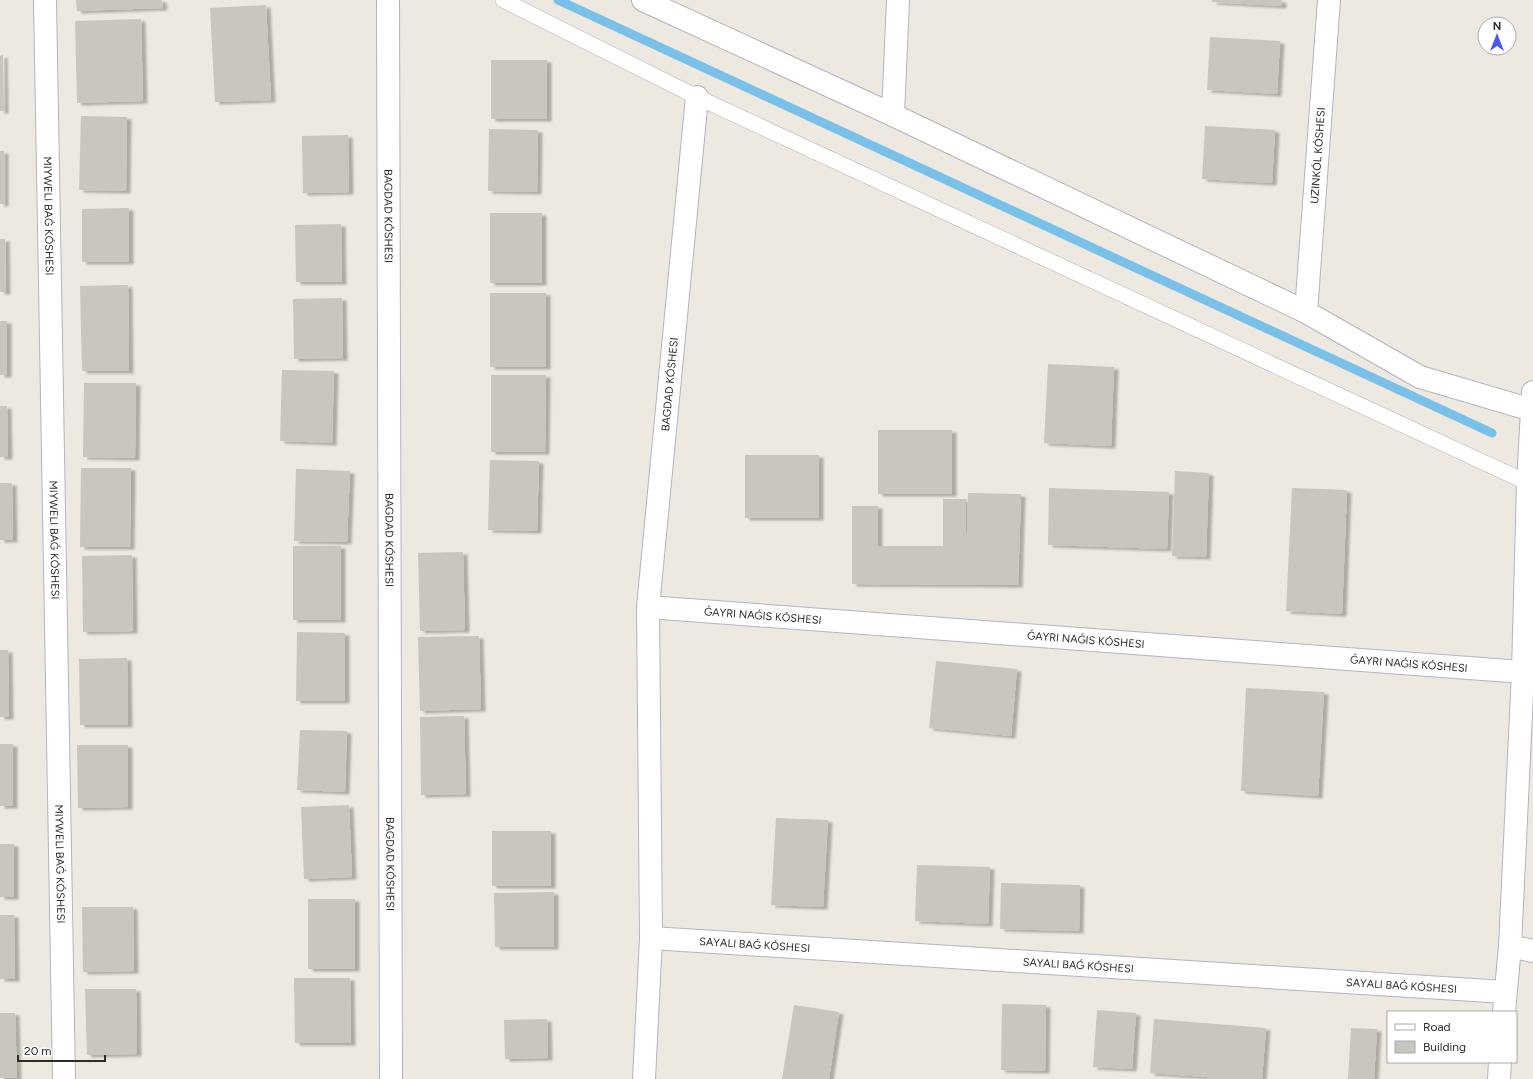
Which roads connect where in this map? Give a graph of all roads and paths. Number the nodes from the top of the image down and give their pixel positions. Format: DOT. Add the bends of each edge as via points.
graph roads {
  1 [pos="45,0"];
  2 [pos="388,0"];
  3 [pos="503,0"];
  4 [pos="643,0"];
  5 [pos="898,0"];
  6 [pos="1329,0"];
  7 [pos="697,97"];
  8 [pos="894,115"];
  9 [pos="1306,312"];
  10 [pos="1532,401"];
  11 [pos="1528,483"];
  12 [pos="1529,601"];
  13 [pos="648,607"];
  14 [pos="1523,672"];
  15 [pos="651,938"];
  16 [pos="1510,946"];
  17 [pos="1533,951"];
  18 [pos="1504,1002"];
  19 [pos="1500,1063"];
  20 [pos="64,1079"];
  21 [pos="391,1079"];
  22 [pos="644,1079"];
  23 [pos="1499,1079"];
  1 -- 20 [label="street, MIYWELI BAǴ KÓSHESI"];
  2 -- 21 [label="street, BAGDAD KÓSHESI"];
  3 -- 7 [label="lane"];
  4 -- 8 [label="street"];
  5 -- 8 [label="street"];
  6 -- 9 [label="street"];
  7 -- 11 [label="lane"];
  7 -- 13 [label="street, BAGDAD KÓSHESI"];
  8 -- 9 [label="street"];
  9 -- 10 [label="street" via="1420,377"];
  10 -- 11 [label="street"];
  11 -- 12 [label="street"];
  12 -- 14 [label="street"];
  13 -- 14 [label="street"];
  13 -- 15 [label="street, BAGDAD KÓSHESI"];
  14 -- 16 [label="street"];
  15 -- 18 [label="street"];
  15 -- 22 [label="street, BAGDAD KÓSHESI"];
  16 -- 17 [label="street"];
  16 -- 18 [label="street"];
  19 -- 23 [label="street"];
}
